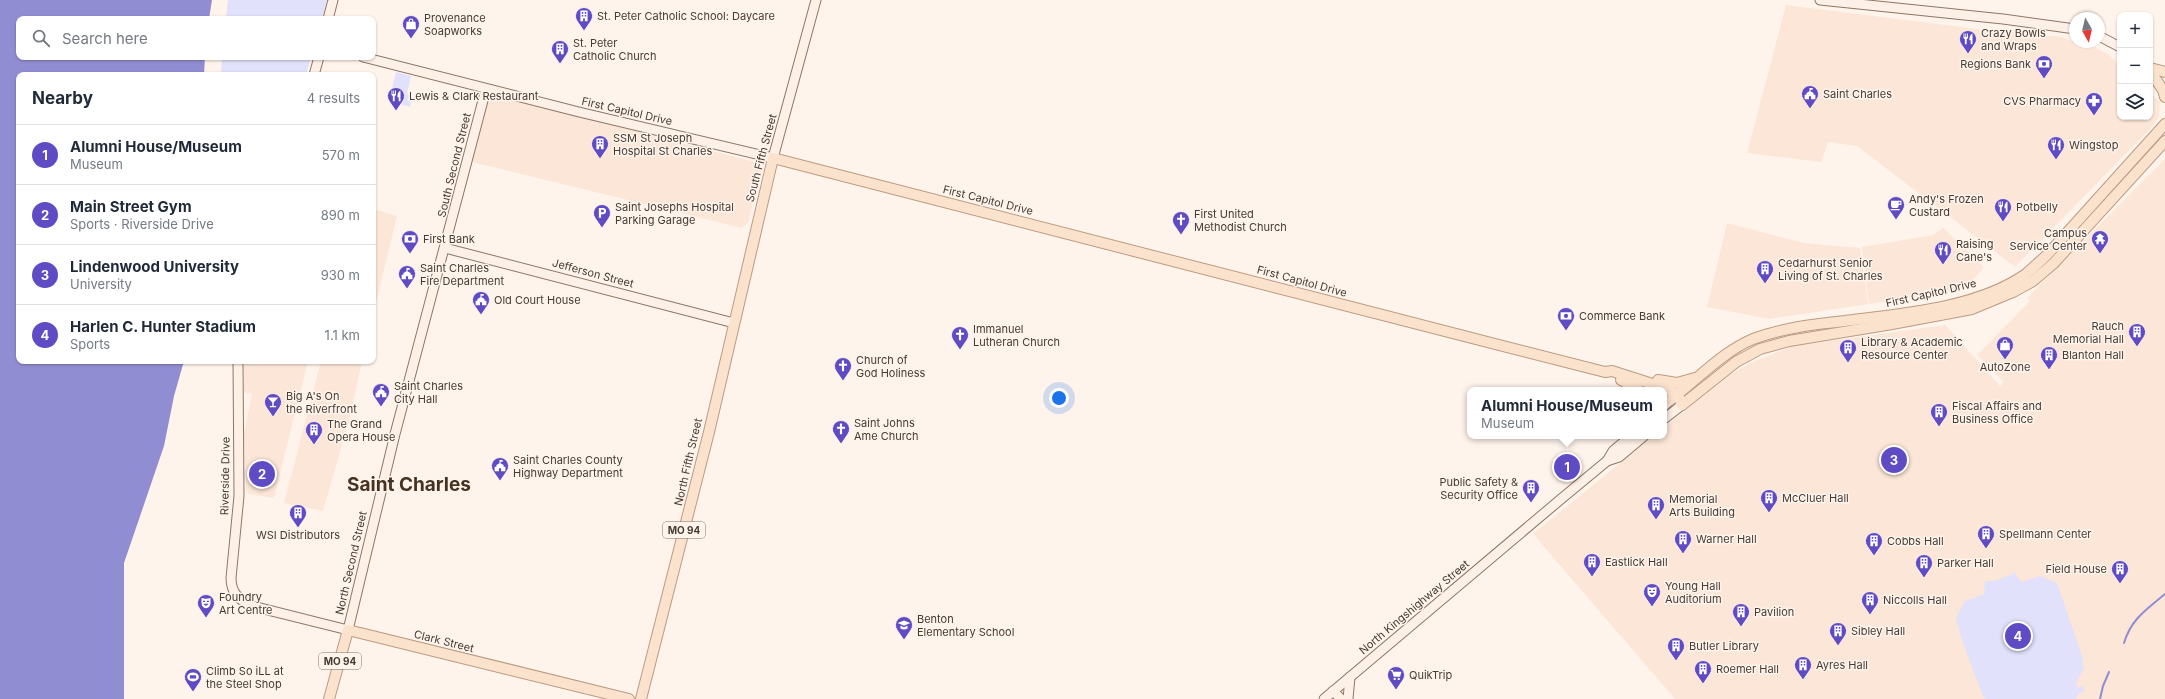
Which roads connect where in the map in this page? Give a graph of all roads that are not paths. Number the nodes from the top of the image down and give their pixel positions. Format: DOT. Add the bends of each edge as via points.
graph roads {
  1 [pos="333,0"];
  2 [pos="816,0"];
  3 [pos="1820,0"];
  4 [pos="329,16"];
  5 [pos="2069,28"];
  6 [pos="2105,39"];
  7 [pos="2117,45"];
  8 [pos="318,60"];
  9 [pos="375,60"];
  10 [pos="2153,70"];
  11 [pos="315,72"];
  12 [pos="2165,72"];
  13 [pos="2153,73"];
  14 [pos="2153,75"];
  15 [pos="2165,84"];
  16 [pos="486,89"];
  17 [pos="2165,97"];
  18 [pos="2165,124"];
  19 [pos="2165,141"];
  20 [pos="2165,146"];
  21 [pos="2151,156"];
  22 [pos="773,158"];
  23 [pos="445,248"];
  24 [pos="734,323"];
  25 [pos="238,364"];
  26 [pos="1609,372"];
  27 [pos="1699,378"];
  28 [pos="1621,380"];
  29 [pos="1634,387"];
  30 [pos="1640,387"];
  31 [pos="1662,387"];
  32 [pos="1669,399"];
  33 [pos="1682,405"];
  34 [pos="1667,417"];
  35 [pos="1627,439"];
  36 [pos="1640,439"];
  37 [pos="1608,461"];
  38 [pos="252,606"];
  39 [pos="348,630"];
  40 [pos="1350,677"];
  41 [pos="1334,691"];
  42 [pos="330,696"];
  43 [pos="629,699"];
  44 [pos="641,699"];
  45 [pos="1324,699"];
  46 [pos="1341,699"];
  47 [pos="1348,699"];
  1 -- 4 [label="main road"];
  2 -- 22 [label="main road, South Fifth Street"];
  3 -- 5 [label="main road"];
  6 -- 7 [label="main road"];
  8 -- 11 [label="main road"];
  9 -- 16 [label="main road, First Capitol Drive"];
  10 -- 12 [label="main road"];
  13 -- 15 [label="main road"];
  14 -- 17 [label="main road"];
  16 -- 22 [label="main road, First Capitol Drive"];
  16 -- 23 [label="main road, South Second Street"];
  18 -- 27 [label="main road, First Capitol Drive" via="2046,256 2026,274 1966,300 1937,307 1784,330 1740,346"];
  19 -- 21 [label="main road, First Capitol Drive"];
  20 -- 21 [label="main road"];
  21 -- 33 [label="main road, First Capitol Drive" via="2054,262 2033,281 2013,292 1957,312 1789,341 1760,350 1736,362"];
  22 -- 24 [label="main road, South Fifth Street / MO 94"];
  22 -- 26 [label="main road, First Capitol Drive"];
  23 -- 24 [label="main road, Jefferson Street"];
  23 -- 39 [label="main road, North Second Street" via="394,434"];
  24 -- 44 [label="main road, North Fifth Street / MO 94"];
  25 -- 38 [label="main road, Riverside Drive" via="239,496 231,584 237,596"];
  26 -- 27 [label="main road" via="1624,371 1669,383"];
  26 -- 28 [label="main road, First Capitol Drive"];
  26 -- 31 [label="main road, First Capitol Drive"];
  27 -- 32 [label="main road, First Capitol Drive"];
  28 -- 29 [label="main road"];
  28 -- 30 [label="main road, First Capitol Drive"];
  32 -- 33 [label="main road"];
  33 -- 34 [label="main road"];
  35 -- 37 [label="main road" via="1613,451"];
  36 -- 37 [label="main road" via="1619,457"];
  37 -- 40 [label="main road, North Kingshighway Street"];
  38 -- 39 [label="main road, Clark Street"];
  39 -- 42 [label="main road, North Second Street / MO 94"];
  39 -- 43 [label="main road, Clark Street"];
  40 -- 41 [label="main road, North Kingshighway Street"];
  40 -- 47 [label="main road"];
  41 -- 45 [label="main road, North Kingshighway Street"];
  41 -- 46 [label="main road"];
}
